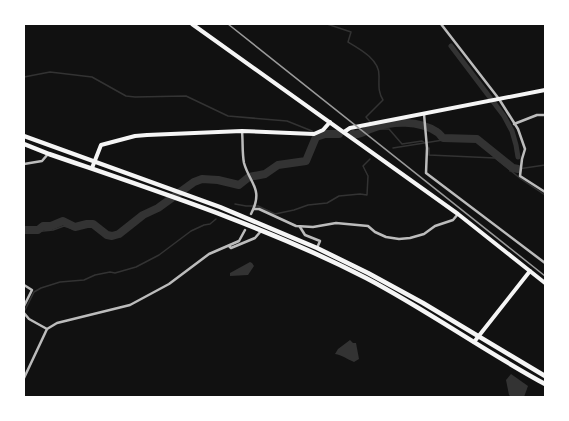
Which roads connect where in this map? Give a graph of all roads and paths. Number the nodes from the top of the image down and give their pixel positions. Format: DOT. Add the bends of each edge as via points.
graph roads {
  1 [pos="192,24"];
  2 [pos="441,24"];
  3 [pos="545,90"];
  4 [pos="497,100"];
  5 [pos="424,114"];
  6 [pos="545,115"];
  7 [pos="330,122"];
  8 [pos="514,124"];
  9 [pos="242,131"];
  10 [pos="344,132"];
  11 [pos="24,136"];
  12 [pos="24,144"];
  13 [pos="49,154"];
  14 [pos="94,161"];
  15 [pos="24,164"];
  16 [pos="92,168"];
  17 [pos="545,192"];
  18 [pos="254,207"];
  19 [pos="251,214"];
  20 [pos="458,214"];
  21 [pos="299,227"];
  22 [pos="245,230"];
  23 [pos="261,230"];
  24 [pos="229,246"];
  25 [pos="317,248"];
  26 [pos="545,263"];
  27 [pos="530,271"];
  28 [pos="545,283"];
  29 [pos="24,285"];
  30 [pos="24,306"];
  31 [pos="24,313"];
  32 [pos="47,330"];
  33 [pos="478,336"];
  34 [pos="474,342"];
  35 [pos="545,376"];
  36 [pos="24,378"];
  37 [pos="545,384"];
  1 -- 7 [label="main road"];
  2 -- 4 [label="street"];
  3 -- 4 [label="main road"];
  4 -- 5 [label="main road"];
  4 -- 8 [label="street"];
  5 -- 10 [label="main road" via="350,128"];
  5 -- 26 [label="street" via="426,172"];
  6 -- 8 [label="street" via="537,115"];
  7 -- 9 [label="main road" via="316,133"];
  7 -- 10 [label="main road"];
  8 -- 17 [label="street" via="525,149 520,176"];
  9 -- 14 [label="main road" via="136,136 101,145"];
  9 -- 18 [label="street" via="244,160 256,190"];
  10 -- 20 [label="main road"];
  11 -- 14 [label="highway"];
  12 -- 13 [label="highway"];
  13 -- 15 [label="street" via="42,161"];
  13 -- 16 [label="highway"];
  14 -- 16 [label="main road"];
  14 -- 25 [label="highway" via="264,224"];
  16 -- 23 [label="highway"];
  18 -- 19 [label="street"];
  18 -- 21 [label="street"];
  20 -- 21 [label="street" via="453,220 405,239 386,237 368,226 336,223"];
  20 -- 27 [label="main road"];
  21 -- 25 [label="street" via="305,235 320,241"];
  22 -- 24 [label="street" via="241,239"];
  23 -- 24 [label="street" via="255,238 231,248"];
  23 -- 34 [label="highway" via="366,278"];
  24 -- 32 [label="street" via="209,254 169,284 130,305 57,323"];
  25 -- 33 [label="highway" via="368,273"];
  27 -- 28 [label="main road"];
  27 -- 33 [label="main road"];
  29 -- 30 [label="street" via="32,290"];
  31 -- 32 [label="street" via="28,319"];
  32 -- 36 [label="street"];
  33 -- 34 [label="main road"];
  33 -- 35 [label="highway"];
  34 -- 37 [label="highway"];
}
